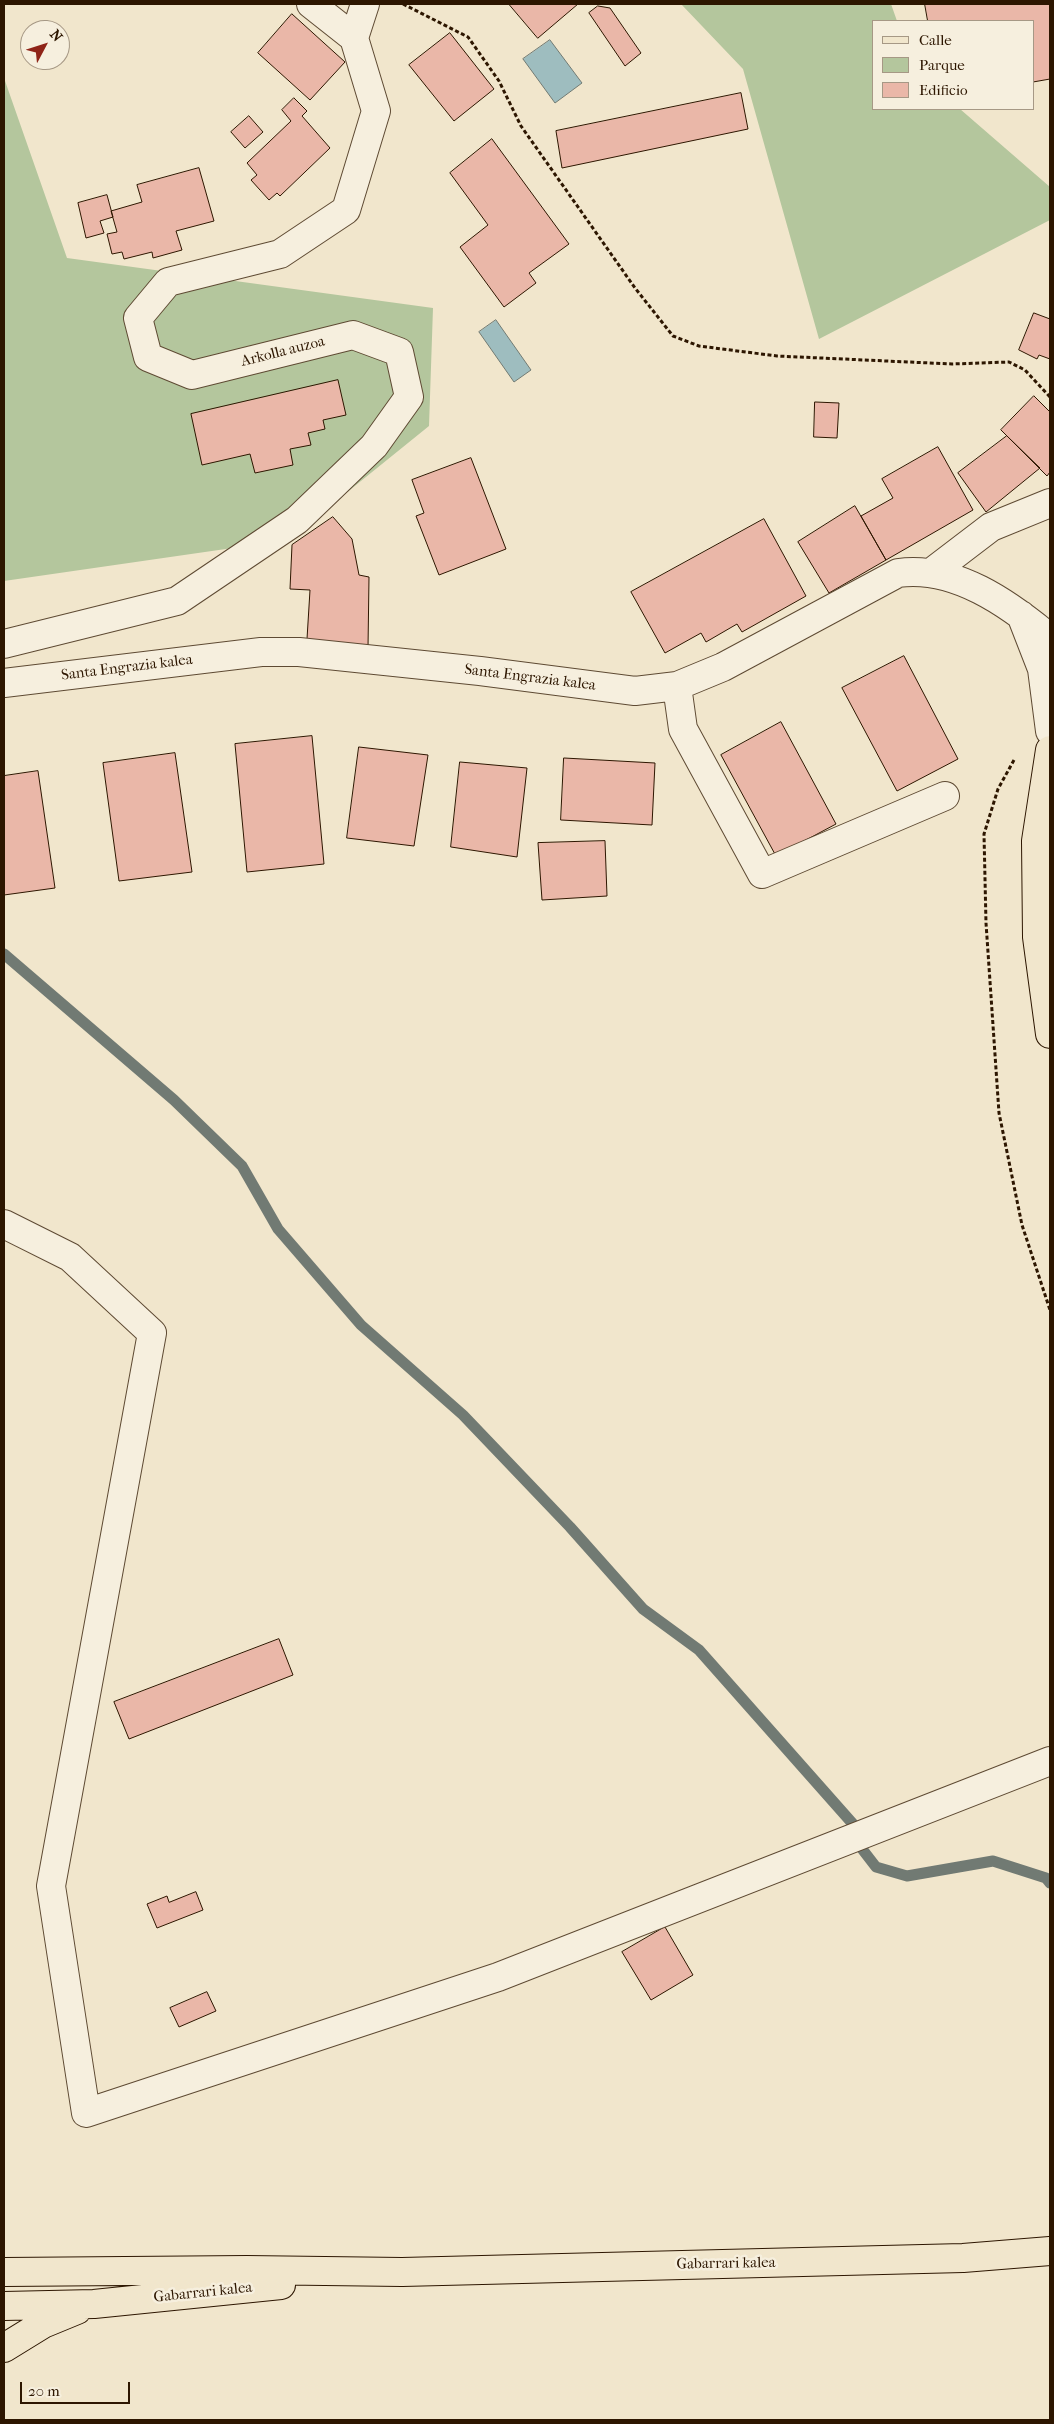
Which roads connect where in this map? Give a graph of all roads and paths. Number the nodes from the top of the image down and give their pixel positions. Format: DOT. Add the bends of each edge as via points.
graph roads {
  1 [pos="311,4"];
  2 [pos="365,4"];
  3 [pos="403,4"];
  4 [pos="354,38"];
  5 [pos="1050,397"];
  6 [pos="1050,503"];
  7 [pos="932,572"];
  8 [pos="1021,614"];
  9 [pos="1050,617"];
  10 [pos="1050,638"];
  11 [pos="4,644"];
  12 [pos="4,683"];
  13 [pos="676,686"];
  14 [pos="1050,730"];
  15 [pos="1050,750"];
  16 [pos="1017,755"];
  17 [pos="945,796"];
  18 [pos="1050,1034"];
  19 [pos="4,1224"];
  20 [pos="1050,1310"];
  21 [pos="1050,1761"];
  22 [pos="1050,2251"];
  23 [pos="4,2272"];
  24 [pos="402,2272"];
  25 [pos="94,2304"];
  26 [pos="4,2306"];
  27 [pos="4,2348"];
  1 -- 4 [label="street"];
  2 -- 4 [label="street"];
  3 -- 5 [label="path" via="468,37 500,81 521,126 635,288 673,336 699,346 777,356 952,364 1008,362 1025,370"];
  4 -- 11 [label="street, Arkolla auzoa" via="376,111 346,210 280,254 168,282 138,318 148,357 192,375 353,335 399,352 409,397 374,446 297,520 178,601"];
  6 -- 7 [label="street" via="991,527"];
  7 -- 8 [label="street, Santa Engrazia kalea" via="976,588"];
  7 -- 13 [label="street, Santa Engrazia kalea" via="898,573 723,667"];
  8 -- 9 [label="street"];
  8 -- 10 [label="street"];
  8 -- 14 [label="street" via="1042,669"];
  12 -- 13 [label="street, Santa Engrazia kalea" via="262,652 299,652 635,691"];
  13 -- 17 [label="street" via="682,729 762,874"];
  15 -- 18 [label="main road" via="1036,841 1037,937"];
  16 -- 20 [label="path" via="998,789 984,834 986,923 999,1113 1022,1225"];
  19 -- 21 [label="street" via="70,1257 152,1333 51,1886 86,2114 498,1977"];
  22 -- 24 [label="main road, Gabarrari kalea" via="964,2258"];
  23 -- 24 [label="main road, Gabarrari kalea"];
  24 -- 25 [label="main road, Gabarrari kalea"];
  25 -- 26 [label="main road, Gabarrari kalea"];
  25 -- 27 [label="main road" via="43,2324"];
}
